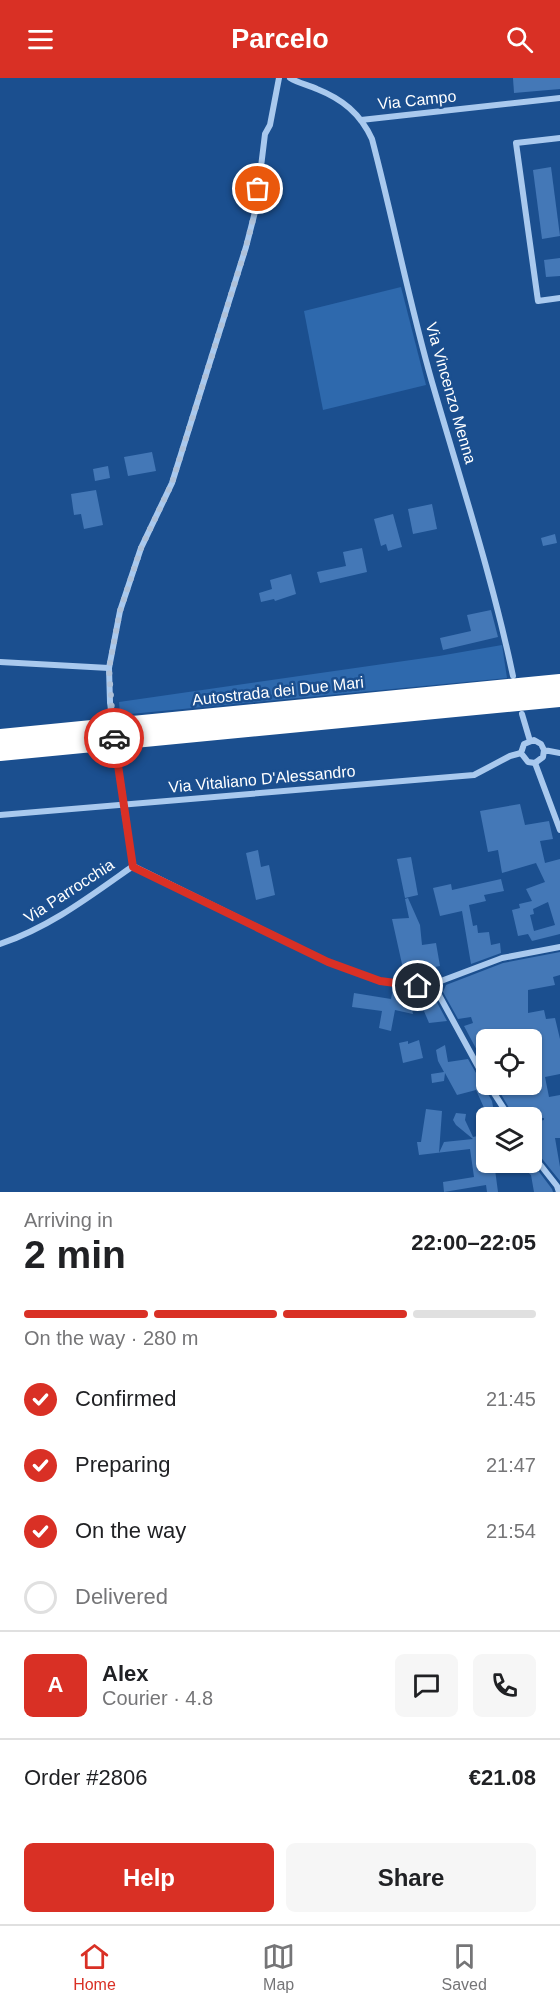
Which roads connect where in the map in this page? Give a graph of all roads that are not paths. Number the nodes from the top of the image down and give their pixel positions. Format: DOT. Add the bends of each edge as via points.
graph roads {
  1 [pos="279,78"];
  2 [pos="290,78"];
  3 [pos="560,98"];
  4 [pos="361,120"];
  5 [pos="560,138"];
  6 [pos="560,298"];
  7 [pos="0,662"];
  8 [pos="109,668"];
  9 [pos="513,676"];
  10 [pos="560,683"];
  11 [pos="560,698"];
  12 [pos="522,714"];
  13 [pos="0,738"];
  14 [pos="530,741"];
  15 [pos="544,750"];
  16 [pos="0,752"];
  17 [pos="521,753"];
  18 [pos="560,753"];
  19 [pos="535,763"];
  20 [pos="0,815"];
  21 [pos="560,830"];
  22 [pos="133,867"];
  23 [pos="0,944"];
  24 [pos="560,947"];
  25 [pos="433,984"];
  26 [pos="476,1063"];
  27 [pos="542,1167"];
  28 [pos="559,1188"];
  1 -- 8 [label="street, Via Parrocchia" via="246,247 172,483 141,548 120,611"];
  2 -- 4 [label="street, Via Campo" via="341,100"];
  3 -- 4 [label="street, Via Campo"];
  4 -- 9 [label="street, Via Vincenzo Menna" via="372,139 431,380 467,495"];
  5 -- 6 [label="street" via="516,142 538,301"];
  7 -- 8 [label="street"];
  8 -- 22 [label="street, Via Parrocchia, bridge" via="110,702"];
  10 -- 13 [label="highway, Autostrada dei Due Mari"];
  11 -- 16 [label="highway, Autostrada dei Due Mari"];
  12 -- 14 [label="street"];
  14 -- 15 [label="street" via="541,744"];
  14 -- 17 [label="street"];
  15 -- 18 [label="street"];
  15 -- 19 [label="street" via="543,757"];
  17 -- 19 [label="street" via="528,762"];
  17 -- 20 [label="street, Via Vitaliano D'Alessandro" via="474,775"];
  19 -- 21 [label="street"];
  22 -- 23 [label="street, Via Parrocchia" via="57,919"];
  22 -- 25 [label="street" via="357,974 399,984"];
  24 -- 25 [label="street" via="502,958"];
  25 -- 26 [label="street"];
  27 -- 28 [label="street"];
}
